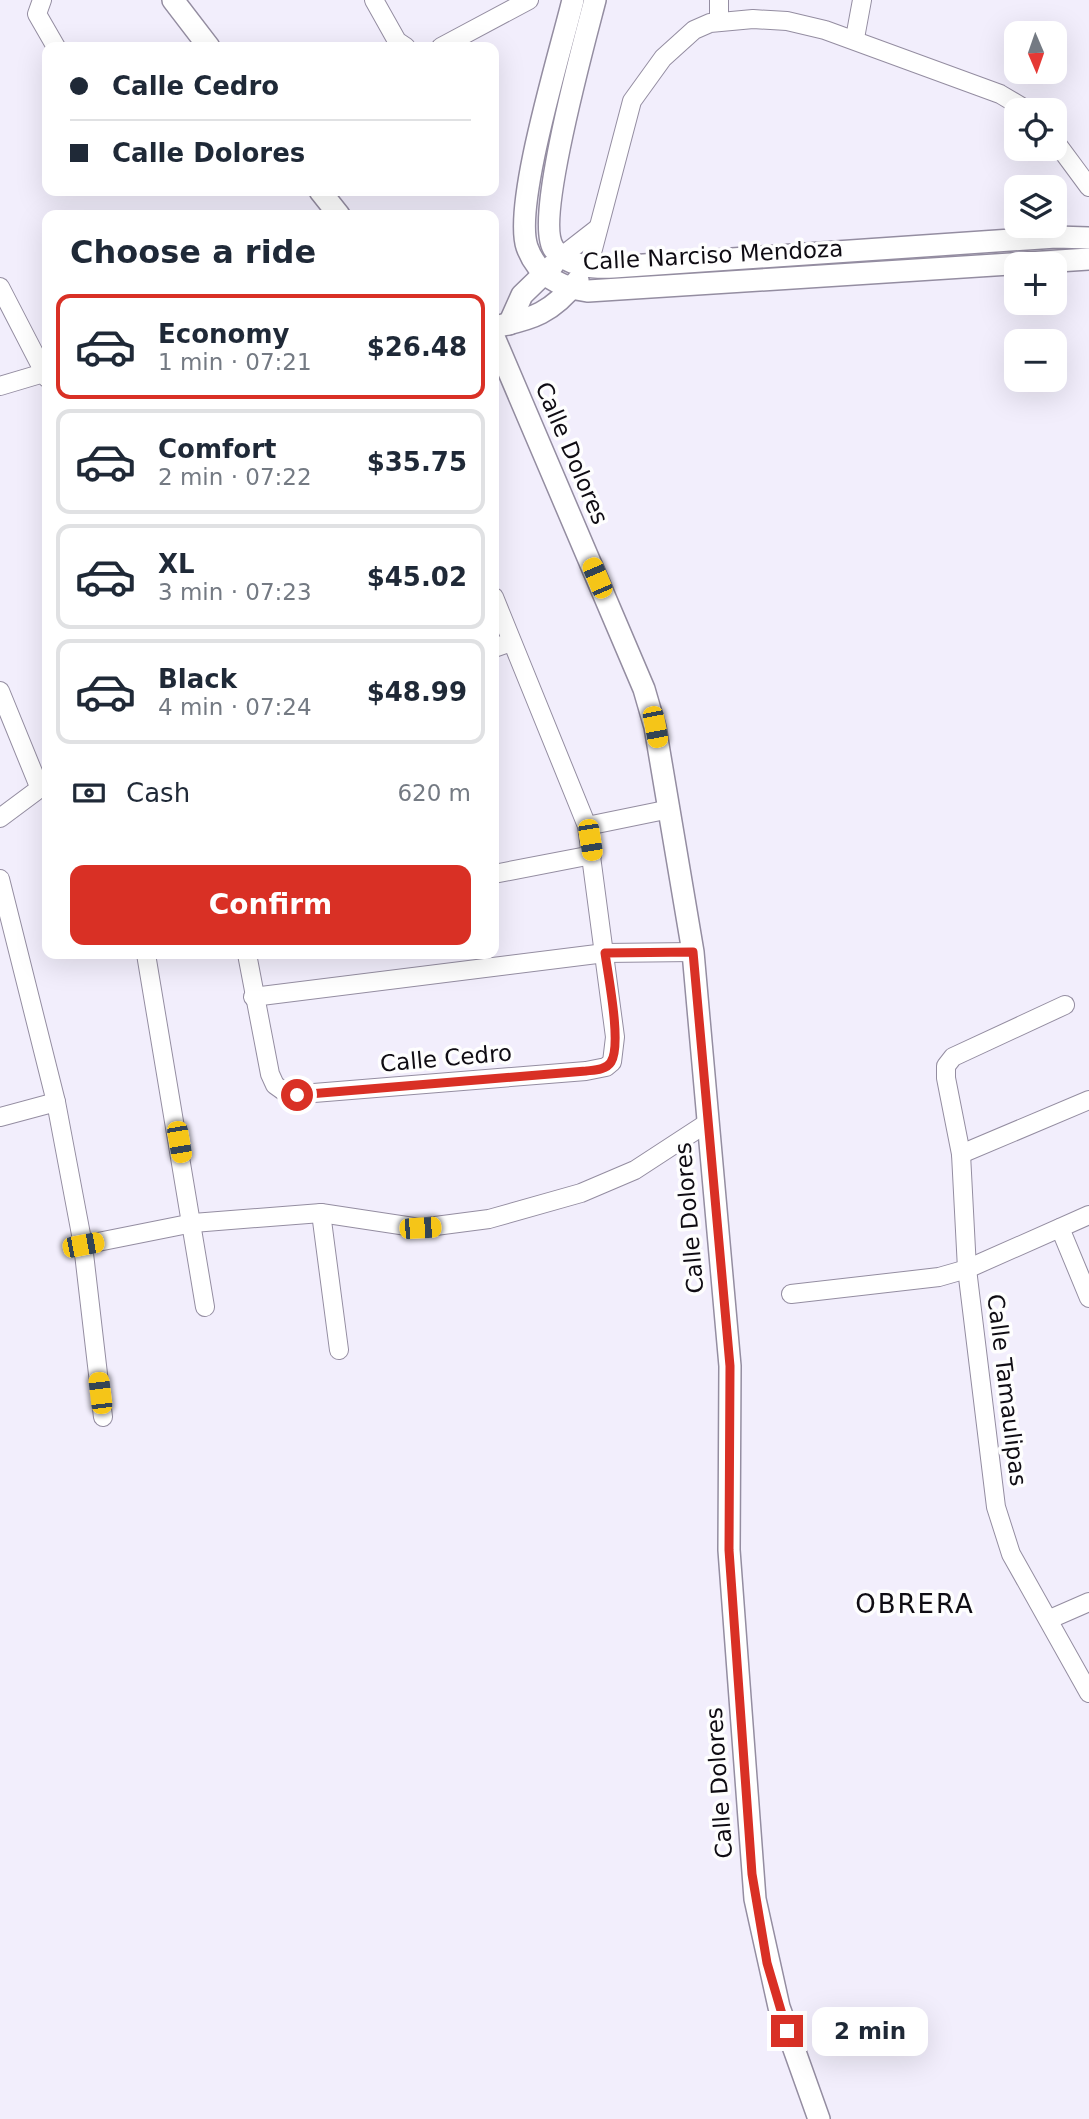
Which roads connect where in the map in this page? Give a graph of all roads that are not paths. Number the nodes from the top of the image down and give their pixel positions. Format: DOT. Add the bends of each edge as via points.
graph roads {
  1 [pos="42,0"];
  2 [pos="173,0"];
  3 [pos="374,0"];
  4 [pos="529,0"];
  5 [pos="573,0"];
  6 [pos="595,0"];
  7 [pos="719,0"];
  8 [pos="862,0"];
  9 [pos="719,20"];
  10 [pos="855,38"];
  11 [pos="53,42"];
  12 [pos="205,42"];
  13 [pos="398,42"];
  14 [pos="450,42"];
  15 [pos="561,94"];
  16 [pos="1007,98"];
  17 [pos="1067,157"];
  18 [pos="1089,187"];
  19 [pos="324,196"];
  20 [pos="335,210"];
  21 [pos="598,228"];
  22 [pos="1089,238"];
  23 [pos="562,256"];
  24 [pos="1089,259"];
  25 [pos="588,268"];
  26 [pos="544,275"];
  27 [pos="0,288"];
  28 [pos="571,289"];
  29 [pos="499,329"];
  30 [pos="42,365"];
  31 [pos="42,375"];
  32 [pos="0,386"];
  33 [pos="499,610"];
  34 [pos="511,642"];
  35 [pos="499,646"];
  36 [pos="0,691"];
  37 [pos="42,784"];
  38 [pos="42,787"];
  39 [pos="670,809"];
  40 [pos="0,818"];
  41 [pos="587,826"];
  42 [pos="592,855"];
  43 [pos="499,873"];
  44 [pos="0,879"];
  45 [pos="693,952"];
  46 [pos="605,953"];
  47 [pos="147,959"];
  48 [pos="248,959"];
  49 [pos="489,960"];
  50 [pos="253,997"];
  51 [pos="1065,1004"];
  52 [pos="1089,1100"];
  53 [pos="56,1102"];
  54 [pos="0,1117"];
  55 [pos="707,1123"];
  56 [pos="961,1154"];
  57 [pos="321,1213"];
  58 [pos="1089,1215"];
  59 [pos="193,1223"];
  60 [pos="1060,1228"];
  61 [pos="83,1245"];
  62 [pos="967,1269"];
  63 [pos="791,1294"];
  64 [pos="1089,1298"];
  65 [pos="205,1307"];
  66 [pos="339,1350"];
  67 [pos="103,1417"];
  68 [pos="1089,1602"];
  69 [pos="1050,1619"];
  70 [pos="1089,1693"];
  71 [pos="819,2119"];
  1 -- 11 [label="street" via="37,13"];
  2 -- 12 [label="street"];
  3 -- 13 [label="street"];
  4 -- 14 [label="street"];
  5 -- 15 [label="street, Calle Narciso Mendoza"];
  6 -- 15 [label="street, Calle Narciso Mendoza"];
  7 -- 9 [label="street"];
  8 -- 10 [label="street"];
  9 -- 10 [label="street" via="788,21"];
  9 -- 21 [label="street" via="694,30 642,83 625,122"];
  10 -- 16 [label="street"];
  15 -- 23 [label="street, Calle Narciso Mendoza" via="548,221 553,248"];
  15 -- 26 [label="street, Calle Narciso Mendoza" via="525,207 526,244"];
  17 -- 18 [label="street"];
  19 -- 20 [label="street"];
  21 -- 23 [label="street"];
  21 -- 25 [label="street"];
  22 -- 25 [label="street, Calle Narciso Mendoza"];
  23 -- 25 [label="street, Calle Narciso Mendoza"];
  23 -- 26 [label="street"];
  24 -- 28 [label="street, Calle Narciso Mendoza"];
  25 -- 28 [label="street"];
  26 -- 28 [label="street, Calle Narciso Mendoza"];
  26 -- 29 [label="street" via="522,295"];
  27 -- 30 [label="street"];
  28 -- 29 [label="street" via="543,313"];
  29 -- 39 [label="street, Calle Dolores" via="644,689"];
  31 -- 32 [label="street"];
  33 -- 34 [label="street"];
  34 -- 35 [label="street"];
  34 -- 41 [label="street"];
  36 -- 37 [label="street"];
  38 -- 40 [label="street"];
  39 -- 41 [label="street"];
  39 -- 45 [label="street, Calle Dolores"];
  41 -- 42 [label="street"];
  42 -- 43 [label="street"];
  42 -- 46 [label="street"];
  44 -- 53 [label="street"];
  45 -- 46 [label="street"];
  45 -- 55 [label="street, Calle Dolores"];
  46 -- 49 [label="street"];
  46 -- 50 [label="street, Calle Cedro" via="615,1037 612,1062 586,1071 297,1095 282,1092 270,1074"];
  47 -- 59 [label="street"];
  48 -- 50 [label="street"];
  49 -- 50 [label="street"];
  51 -- 56 [label="street, Calle Tamaulipas" via="948,1062 946,1078"];
  52 -- 56 [label="street"];
  53 -- 54 [label="street"];
  53 -- 61 [label="street"];
  55 -- 57 [label="street" via="635,1170 581,1193 489,1219 420,1228"];
  55 -- 71 [label="street, Calle Dolores" via="730,1366 729,1550 755,1899 779,2007"];
  56 -- 62 [label="street, Calle Tamaulipas"];
  57 -- 59 [label="street"];
  57 -- 66 [label="street"];
  58 -- 60 [label="street"];
  59 -- 61 [label="street"];
  59 -- 65 [label="street"];
  60 -- 62 [label="street"];
  60 -- 64 [label="street"];
  61 -- 67 [label="street"];
  62 -- 63 [label="street" via="916,1280"];
  62 -- 69 [label="street, Calle Tamaulipas" via="999,1519 1012,1554"];
  68 -- 69 [label="street"];
  69 -- 70 [label="street, Calle Tamaulipas"];
}
